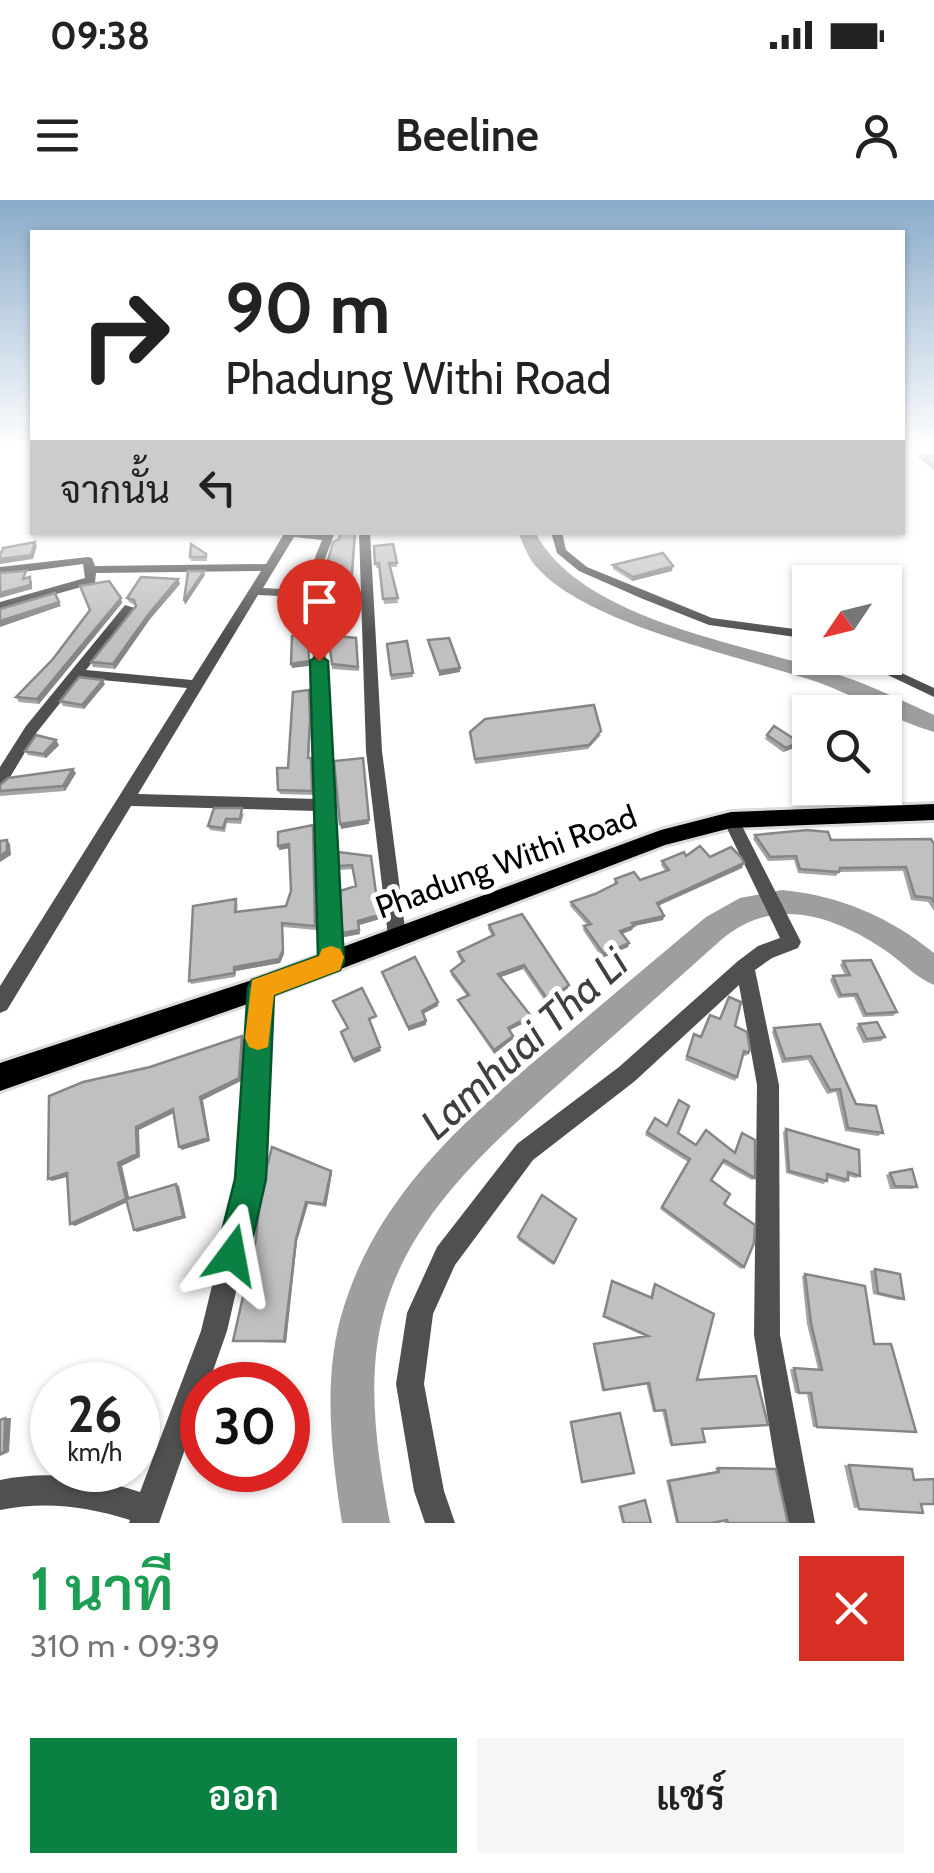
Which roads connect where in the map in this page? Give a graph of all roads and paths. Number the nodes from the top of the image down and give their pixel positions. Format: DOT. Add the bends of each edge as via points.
graph roads {
  1 [pos="289,535"];
  2 [pos="329,535"];
  3 [pos="364,535"];
  4 [pos="557,535"];
  5 [pos="270,567"];
  6 [pos="90,570"];
  7 [pos="0,571"];
  8 [pos="254,592"];
  9 [pos="306,594"];
  10 [pos="0,606"];
  11 [pos="128,608"];
  12 [pos="792,633"];
  13 [pos="76,673"];
  14 [pos="895,675"];
  15 [pos="196,685"];
  16 [pos="934,693"];
  17 [pos="0,780"];
  18 [pos="126,800"];
  19 [pos="324,805"];
  20 [pos="934,812"];
  21 [pos="734,828"];
  22 [pos="397,936"];
  23 [pos="331,962"];
  24 [pos="745,966"];
  25 [pos="262,988"];
  26 [pos="0,1004"];
  27 [pos="0,1077"];
  28 [pos="0,1495"];
  29 [pos="146,1517"];
  30 [pos="440,1523"];
  31 [pos="800,1523"];
  1 -- 5 [label="street"];
  2 -- 9 [label="street"];
  3 -- 22 [label="street" via="374,751"];
  4 -- 12 [label="street" via="561,551 583,569 708,621"];
  5 -- 6 [label="street"];
  5 -- 8 [label="street"];
  6 -- 7 [label="street" via="88,560"];
  6 -- 10 [label="street" via="92,580"];
  8 -- 9 [label="street"];
  8 -- 15 [label="street"];
  9 -- 19 [label="street" via="318,624"];
  11 -- 13 [label="street"];
  13 -- 15 [label="street"];
  13 -- 17 [label="street" via="30,729"];
  14 -- 16 [label="street"];
  15 -- 18 [label="street"];
  18 -- 19 [label="street"];
  18 -- 26 [label="street"];
  19 -- 23 [label="street"];
  20 -- 21 [label="main road, Phadung Withi Road"];
  21 -- 22 [label="main road, Phadung Withi Road" via="624,851"];
  21 -- 24 [label="street" via="791,942"];
  22 -- 23 [label="main road, Phadung Withi Road"];
  23 -- 25 [label="main road, Phadung Withi Road"];
  24 -- 30 [label="street" via="627,1074 526,1152 446,1256 420,1313 410,1384"];
  24 -- 31 [label="street" via="768,1085 767,1335"];
  25 -- 27 [label="main road, Phadung Withi Road"];
  25 -- 29 [label="street" via="250,1179 214,1331"];
  28 -- 29 [label="street" via="44,1485 97,1495"];
}
